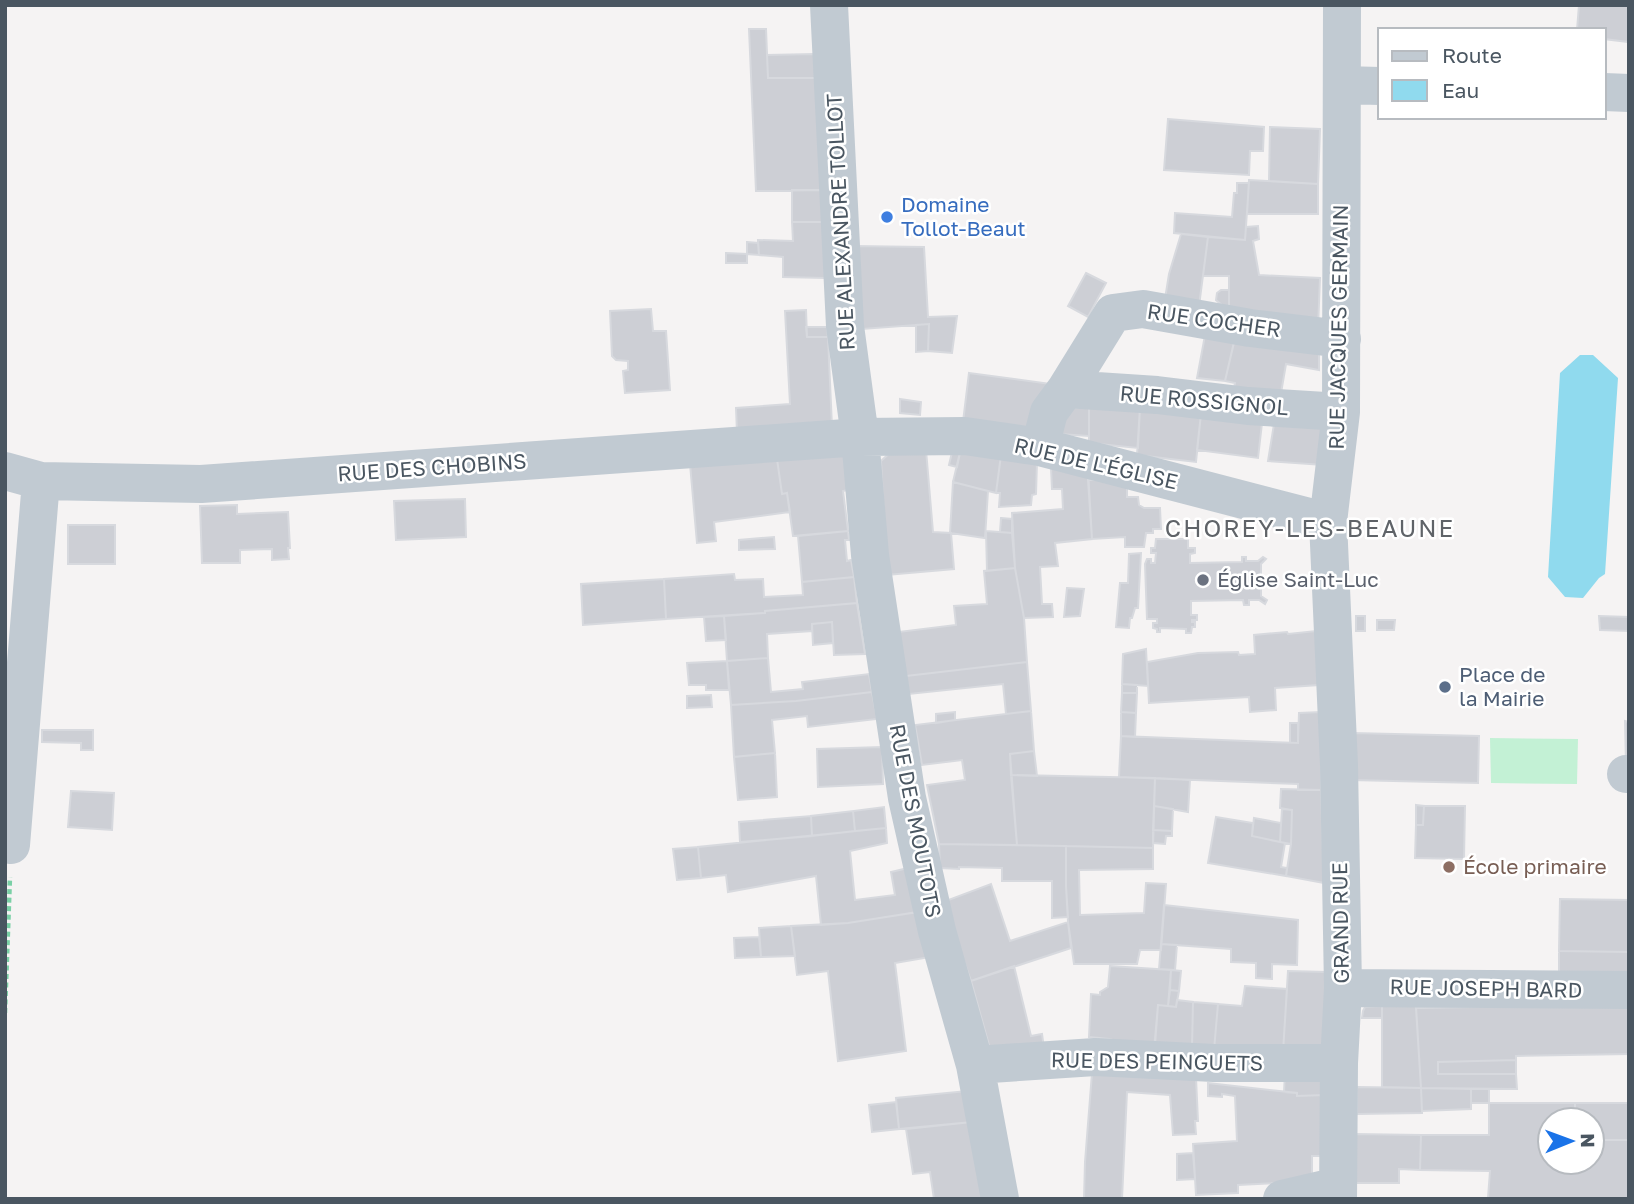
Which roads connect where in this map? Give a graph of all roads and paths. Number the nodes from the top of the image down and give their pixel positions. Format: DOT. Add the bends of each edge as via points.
graph roads {
  1 [pos="829,5"];
  2 [pos="1342,5"];
  3 [pos="1342,85"];
  4 [pos="1378,86"];
  5 [pos="1606,92"];
  6 [pos="1629,93"];
  7 [pos="1342,339"];
  8 [pos="1066,389"];
  9 [pos="1341,412"];
  10 [pos="860,437"];
  11 [pos="1040,447"];
  12 [pos="5,471"];
  13 [pos="41,481"];
  14 [pos="1328,522"];
  15 [pos="1334,648"];
  16 [pos="11,845"];
  17 [pos="1343,988"];
  18 [pos="1629,990"];
  19 [pos="5,1013"];
  20 [pos="1339,1063"];
  21 [pos="975,1065"];
  22 [pos="1338,1193"];
  23 [pos="1000,1199"];
  24 [pos="1282,1199"];
  1 -- 10 [label="street, RUE ALEXANDRE TOLLOT" via="845,326"];
  2 -- 3 [label="street, RUE JACQUES GERMAIN"];
  3 -- 4 [label="street"];
  3 -- 7 [label="street, RUE JACQUES GERMAIN"];
  5 -- 6 [label="street"];
  7 -- 8 [label="street, RUE COCHER" via="1143,309 1113,313"];
  7 -- 9 [label="street, RUE JACQUES GERMAIN"];
  8 -- 9 [label="street, RUE ROSSIGNOL"];
  8 -- 11 [label="street, RUE COCHER" via="1049,412"];
  9 -- 14 [label="street, RUE JACQUES GERMAIN"];
  10 -- 11 [label="street, RUE DE L'ÉGLISE" via="965,436"];
  10 -- 13 [label="street, RUE DES CHOBINS" via="201,484"];
  10 -- 21 [label="street, RUE DES MOUTOTS" via="870,555 907,798 937,931"];
  11 -- 14 [label="street, RUE DE L'ÉGLISE"];
  12 -- 13 [label="street, RUE DES CHOBINS"];
  13 -- 16 [label="street"];
  14 -- 15 [label="street, RUE JACQUES GERMAIN"];
  15 -- 17 [label="street, GRAND RUE"];
  16 -- 19 [label="path"];
  17 -- 18 [label="street, RUE JOSEPH BARD"];
  17 -- 20 [label="street, GRAND RUE"];
  20 -- 21 [label="street, RUE DES PEINGUETS" via="1095,1057"];
  20 -- 22 [label="street, GRAND RUE"];
  21 -- 23 [label="street, RUE DES MOUTOTS"];
  22 -- 24 [label="street"];
}
